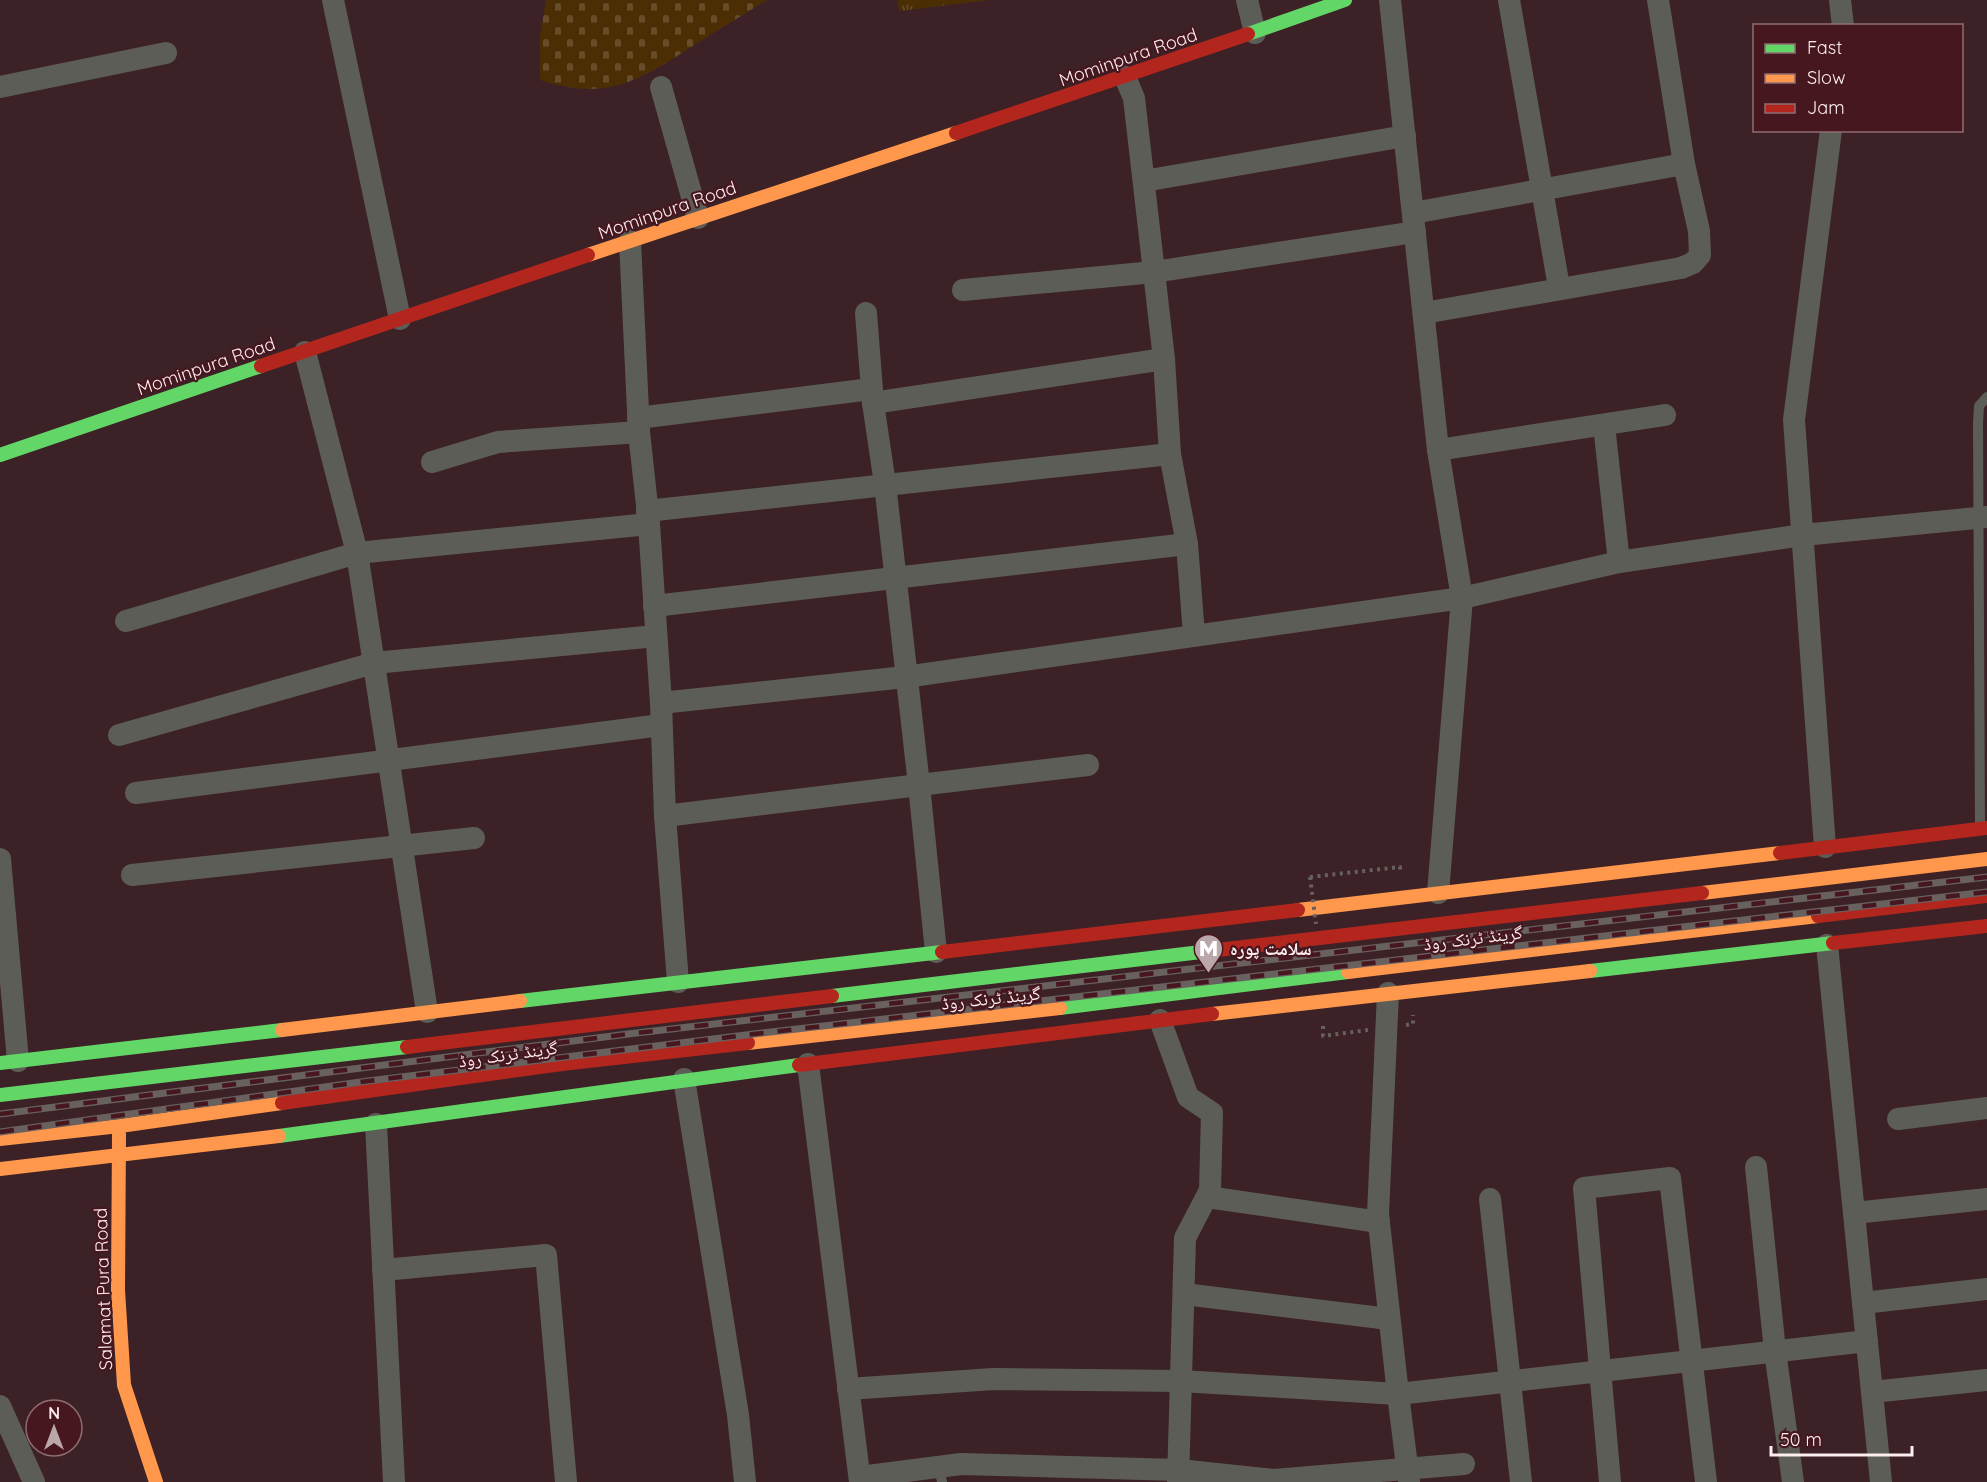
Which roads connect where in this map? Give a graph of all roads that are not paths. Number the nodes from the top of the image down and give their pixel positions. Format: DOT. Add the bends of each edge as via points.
graph roads {
  1 [pos="333,0"];
  2 [pos="1247,0"];
  3 [pos="1345,0"];
  4 [pos="1390,0"];
  5 [pos="1509,0"];
  6 [pos="1658,0"];
  7 [pos="1840,0"];
  8 [pos="1844,24"];
  9 [pos="1255,33"];
  10 [pos="166,53"];
  11 [pos="1125,77"];
  12 [pos="0,87"];
  13 [pos="661,87"];
  14 [pos="1831,132"];
  15 [pos="1405,136"];
  16 [pos="1684,164"];
  17 [pos="1144,181"];
  18 [pos="1541,189"];
  19 [pos="698,218"];
  20 [pos="1414,222"];
  21 [pos="630,241"];
  22 [pos="1154,272"];
  23 [pos="1559,287"];
  24 [pos="963,290"];
  25 [pos="866,313"];
  26 [pos="1424,313"];
  27 [pos="399,320"];
  28 [pos="304,352"];
  29 [pos="1164,359"];
  30 [pos="872,396"];
  31 [pos="1987,397"];
  32 [pos="1665,415"];
  33 [pos="638,425"];
  34 [pos="1604,425"];
  35 [pos="1438,450"];
  36 [pos="1170,454"];
  37 [pos="0,455"];
  38 [pos="432,462"];
  39 [pos="885,484"];
  40 [pos="648,518"];
  41 [pos="1982,518"];
  42 [pos="1803,535"];
  43 [pos="1187,544"];
  44 [pos="357,553"];
  45 [pos="1619,562"];
  46 [pos="895,577"];
  47 [pos="1462,598"];
  48 [pos="654,606"];
  49 [pos="126,621"];
  50 [pos="1194,635"];
  51 [pos="656,636"];
  52 [pos="374,663"];
  53 [pos="905,677"];
  54 [pos="661,714"];
  55 [pos="119,735"];
  56 [pos="388,758"];
  57 [pos="1088,765"];
  58 [pos="919,785"];
  59 [pos="136,793"];
  60 [pos="665,816"];
  61 [pos="1983,829"];
  62 [pos="474,838"];
  63 [pos="1825,847"];
  64 [pos="402,848"];
  65 [pos="0,859"];
  66 [pos="1987,859"];
  67 [pos="132,876"];
  68 [pos="1438,893"];
  69 [pos="1987,896"];
  70 [pos="2,906"];
  71 [pos="1987,926"];
  72 [pos="1569,944"];
  73 [pos="1827,945"];
  74 [pos="936,952"];
  75 [pos="1573,973"];
  76 [pos="678,982"];
  77 [pos="1388,993"];
  78 [pos="427,1012"];
  79 [pos="1160,1020"];
  80 [pos="560,1046"];
  81 [pos="9,1062"];
  82 [pos="808,1064"];
  83 [pos="684,1079"];
  84 [pos="0,1095"];
  85 [pos="1987,1108"];
  86 [pos="1898,1119"];
  87 [pos="376,1124"];
  88 [pos="120,1126"];
  89 [pos="0,1139"];
  90 [pos="118,1155"];
  91 [pos="1756,1167"];
  92 [pos="0,1169"];
  93 [pos="1207,1197"];
  94 [pos="1490,1199"];
  95 [pos="1987,1199"];
  96 [pos="1854,1213"];
  97 [pos="1378,1222"];
  98 [pos="383,1270"];
  99 [pos="1987,1289"];
  100 [pos="1184,1294"];
  101 [pos="1863,1303"];
  102 [pos="1389,1319"];
  103 [pos="1867,1341"];
  104 [pos="1775,1351"];
  105 [pos="1690,1361"];
  106 [pos="1600,1371"];
  107 [pos="1987,1380"];
  108 [pos="1181,1381"];
  109 [pos="1509,1381"];
  110 [pos="848,1389"];
  111 [pos="1872,1392"];
  112 [pos="1398,1394"];
  113 [pos="0,1406"];
  114 [pos="1464,1464"];
  115 [pos="940,1474"];
  116 [pos="1179,1476"];
  117 [pos="1408,1476"];
  118 [pos="1331,1479"];
  119 [pos="860,1480"];
  120 [pos="34,1482"];
  121 [pos="156,1482"];
  122 [pos="394,1482"];
  123 [pos="567,1482"];
  124 [pos="745,1482"];
  125 [pos="1521,1482"];
  126 [pos="1610,1482"];
  127 [pos="1706,1482"];
  128 [pos="1793,1482"];
  129 [pos="1881,1482"];
  1 -- 27 [label="street"];
  2 -- 9 [label="street"];
  3 -- 9 [label="main road, Mominpura Road"];
  4 -- 15 [label="street"];
  5 -- 18 [label="street"];
  6 -- 16 [label="street"];
  7 -- 8 [label="street"];
  9 -- 11 [label="main road, Mominpura Road"];
  10 -- 12 [label="street"];
  11 -- 17 [label="street" via="1134,98"];
  11 -- 19 [label="main road, Mominpura Road"];
  13 -- 19 [label="street"];
  14 -- 42 [label="street" via="1794,420"];
  15 -- 17 [label="street"];
  15 -- 20 [label="street"];
  16 -- 18 [label="street"];
  16 -- 23 [label="street" via="1701,244 1700,255 1693,263"];
  17 -- 22 [label="street"];
  18 -- 20 [label="street"];
  18 -- 23 [label="street"];
  19 -- 21 [label="main road, Mominpura Road"];
  20 -- 22 [label="street"];
  20 -- 26 [label="street"];
  21 -- 27 [label="main road, Mominpura Road"];
  21 -- 33 [label="street"];
  22 -- 24 [label="street"];
  22 -- 29 [label="street"];
  23 -- 26 [label="street"];
  25 -- 30 [label="street"];
  26 -- 35 [label="street"];
  27 -- 28 [label="main road, Mominpura Road"];
  28 -- 37 [label="main road, Mominpura Road"];
  28 -- 44 [label="street"];
  29 -- 30 [label="street"];
  29 -- 36 [label="street"];
  30 -- 33 [label="street"];
  30 -- 39 [label="street"];
  31 -- 41 [label="lane" via="1979,406"];
  32 -- 34 [label="street"];
  33 -- 38 [label="street" via="498,442"];
  33 -- 40 [label="street"];
  34 -- 35 [label="street"];
  34 -- 45 [label="street"];
  35 -- 47 [label="street"];
  36 -- 39 [label="street"];
  36 -- 43 [label="street"];
  39 -- 40 [label="street"];
  39 -- 46 [label="street"];
  40 -- 44 [label="street"];
  40 -- 48 [label="street"];
  41 -- 42 [label="street"];
  41 -- 61 [label="lane"];
  42 -- 45 [label="street"];
  42 -- 63 [label="street"];
  43 -- 46 [label="street"];
  43 -- 50 [label="street"];
  44 -- 49 [label="street"];
  44 -- 52 [label="street"];
  45 -- 47 [label="street"];
  46 -- 48 [label="street"];
  46 -- 53 [label="street"];
  47 -- 50 [label="street"];
  47 -- 68 [label="street"];
  48 -- 51 [label="street"];
  50 -- 53 [label="street"];
  51 -- 52 [label="street"];
  51 -- 54 [label="street"];
  52 -- 55 [label="street"];
  52 -- 56 [label="street"];
  53 -- 54 [label="street"];
  53 -- 58 [label="street"];
  54 -- 56 [label="street"];
  54 -- 60 [label="street"];
  56 -- 59 [label="street"];
  56 -- 64 [label="street"];
  57 -- 58 [label="street"];
  58 -- 60 [label="street"];
  58 -- 74 [label="street"];
  60 -- 76 [label="street"];
  61 -- 63 [label="main road"];
  62 -- 64 [label="street"];
  63 -- 68 [label="main road"];
  64 -- 67 [label="street"];
  64 -- 78 [label="street"];
  65 -- 70 [label="street"];
  66 -- 80 [label="main road, گرینڈ ٹرنک روڈ"];
  68 -- 74 [label="main road"];
  69 -- 72 [label="main road, گرینڈ ٹرنک روڈ"];
  70 -- 81 [label="street"];
  71 -- 73 [label="main road"];
  72 -- 75 [label="main road"];
  72 -- 80 [label="main road, گرینڈ ٹرنک روڈ" via="1099,1004"];
  73 -- 75 [label="main road"];
  73 -- 96 [label="street"];
  74 -- 76 [label="main road"];
  75 -- 77 [label="main road"];
  76 -- 78 [label="main road"];
  77 -- 79 [label="main road"];
  77 -- 97 [label="street"];
  78 -- 81 [label="main road"];
  79 -- 82 [label="main road"];
  79 -- 93 [label="street" via="1188,1097 1212,1113"];
  80 -- 84 [label="main road, گرینڈ ٹرنک روڈ"];
  80 -- 88 [label="main road, گرینڈ ٹرنک روڈ"];
  82 -- 83 [label="main road"];
  82 -- 110 [label="street"];
  83 -- 87 [label="main road"];
  83 -- 124 [label="street" via="738,1415"];
  85 -- 86 [label="street"];
  87 -- 90 [label="main road"];
  87 -- 98 [label="street"];
  88 -- 89 [label="main road, گرینڈ ٹرنک روڈ"];
  88 -- 90 [label="main road, Salamat Pura Road"];
  90 -- 92 [label="main road"];
  90 -- 121 [label="main road, Salamat Pura Road" via="119,1328 124,1384"];
  91 -- 104 [label="street"];
  93 -- 97 [label="street"];
  93 -- 100 [label="street" via="1185,1238"];
  94 -- 109 [label="street"];
  95 -- 96 [label="street"];
  96 -- 101 [label="street"];
  97 -- 102 [label="street"];
  98 -- 122 [label="street"];
  98 -- 123 [label="street" via="546,1255"];
  99 -- 101 [label="street"];
  100 -- 102 [label="street"];
  100 -- 108 [label="street"];
  101 -- 103 [label="street"];
  102 -- 112 [label="street"];
  103 -- 104 [label="street"];
  103 -- 111 [label="street"];
  104 -- 105 [label="street"];
  104 -- 128 [label="street"];
  105 -- 106 [label="street"];
  105 -- 106 [label="street" via="1670,1178 1659,1179 1584,1188"];
  105 -- 127 [label="street"];
  106 -- 109 [label="street"];
  106 -- 126 [label="street"];
  107 -- 111 [label="street"];
  108 -- 110 [label="street" via="993,1379"];
  108 -- 112 [label="street"];
  108 -- 116 [label="street"];
  109 -- 112 [label="street"];
  109 -- 125 [label="street"];
  110 -- 119 [label="street"];
  111 -- 129 [label="street"];
  112 -- 117 [label="street"];
  113 -- 120 [label="street"];
  114 -- 117 [label="street"];
  115 -- 116 [label="street" via="961,1464"];
  115 -- 119 [label="street"];
  116 -- 118 [label="street"];
  117 -- 118 [label="street"];
}
